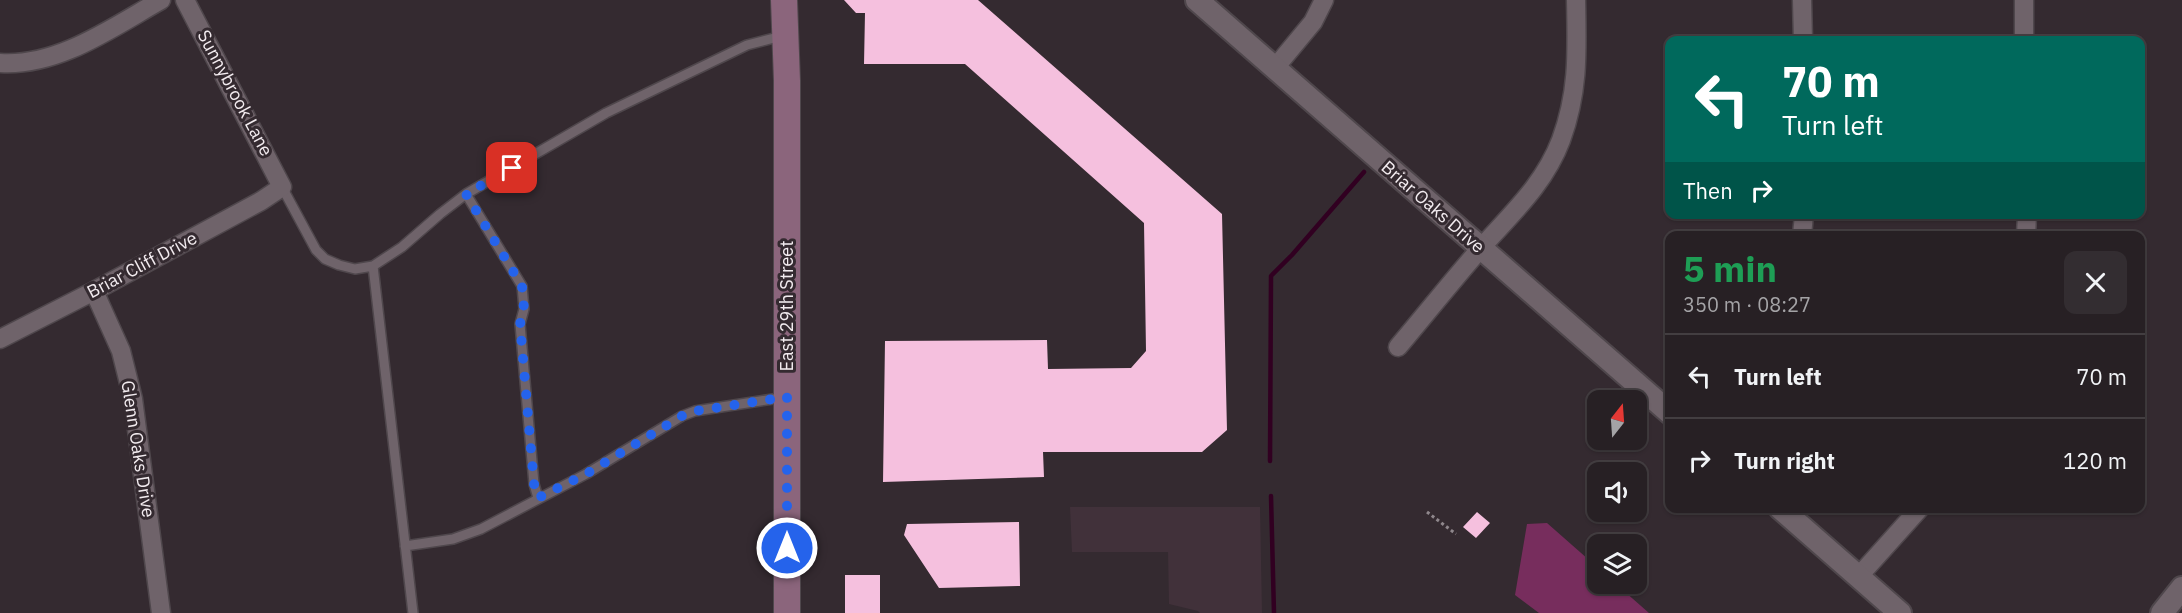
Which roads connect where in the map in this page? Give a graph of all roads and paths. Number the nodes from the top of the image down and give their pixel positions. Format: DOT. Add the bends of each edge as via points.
graph roads {
  1 [pos="161,0"];
  2 [pos="185,0"];
  3 [pos="784,0"];
  4 [pos="1197,0"];
  5 [pos="1324,0"];
  6 [pos="1576,0"];
  7 [pos="1802,0"];
  8 [pos="2024,0"];
  9 [pos="784,35"];
  10 [pos="1803,36"];
  11 [pos="2025,36"];
  12 [pos="0,63"];
  13 [pos="1274,69"];
  14 [pos="282,187"];
  15 [pos="466,194"];
  16 [pos="1481,249"];
  17 [pos="373,267"];
  18 [pos="94,291"];
  19 [pos="0,339"];
  20 [pos="1398,347"];
  21 [pos="787,397"];
  22 [pos="1665,409"];
  23 [pos="538,498"];
  24 [pos="1427,512"];
  25 [pos="1786,513"];
  26 [pos="1916,513"];
  27 [pos="1456,534"];
  28 [pos="405,546"];
  29 [pos="1859,576"];
  30 [pos="2182,588"];
  31 [pos="161,613"];
  32 [pos="413,613"];
  33 [pos="787,613"];
  34 [pos="1900,613"];
  35 [pos="2162,613"];
  1 -- 12 [label="street" via="80,45 39,60"];
  2 -- 14 [label="street, Sunnybrook Lane"];
  3 -- 9 [label="main road, East 29th Street"];
  4 -- 13 [label="street, Briar Oaks Drive"];
  5 -- 13 [label="street" via="1312,22"];
  6 -- 16 [label="street" via="1578,65 1560,140 1527,200"];
  7 -- 10 [label="street"];
  8 -- 11 [label="street"];
  9 -- 15 [label="lane" via="747,45 606,113"];
  9 -- 21 [label="main road, East 29th Street"];
  13 -- 16 [label="street, Briar Oaks Drive"];
  14 -- 17 [label="lane" via="316,250 325,259 355,269"];
  14 -- 18 [label="street, Briar Cliff Drive"];
  15 -- 17 [label="lane"];
  15 -- 23 [label="lane" via="522,286 524,309 520,324"];
  16 -- 20 [label="street"];
  16 -- 22 [label="street, Briar Oaks Drive"];
  17 -- 28 [label="lane"];
  18 -- 19 [label="street, Briar Cliff Drive"];
  18 -- 31 [label="street, Glenn Oaks Drive" via="121,351 133,399"];
  21 -- 23 [label="lane" via="682,416"];
  21 -- 33 [label="main road, East 29th Street"];
  23 -- 28 [label="lane" via="467,535"];
  24 -- 27 [label="path"];
  25 -- 29 [label="street"];
  26 -- 29 [label="street"];
  28 -- 32 [label="lane"];
  29 -- 34 [label="street"];
  30 -- 35 [label="street"];
}
